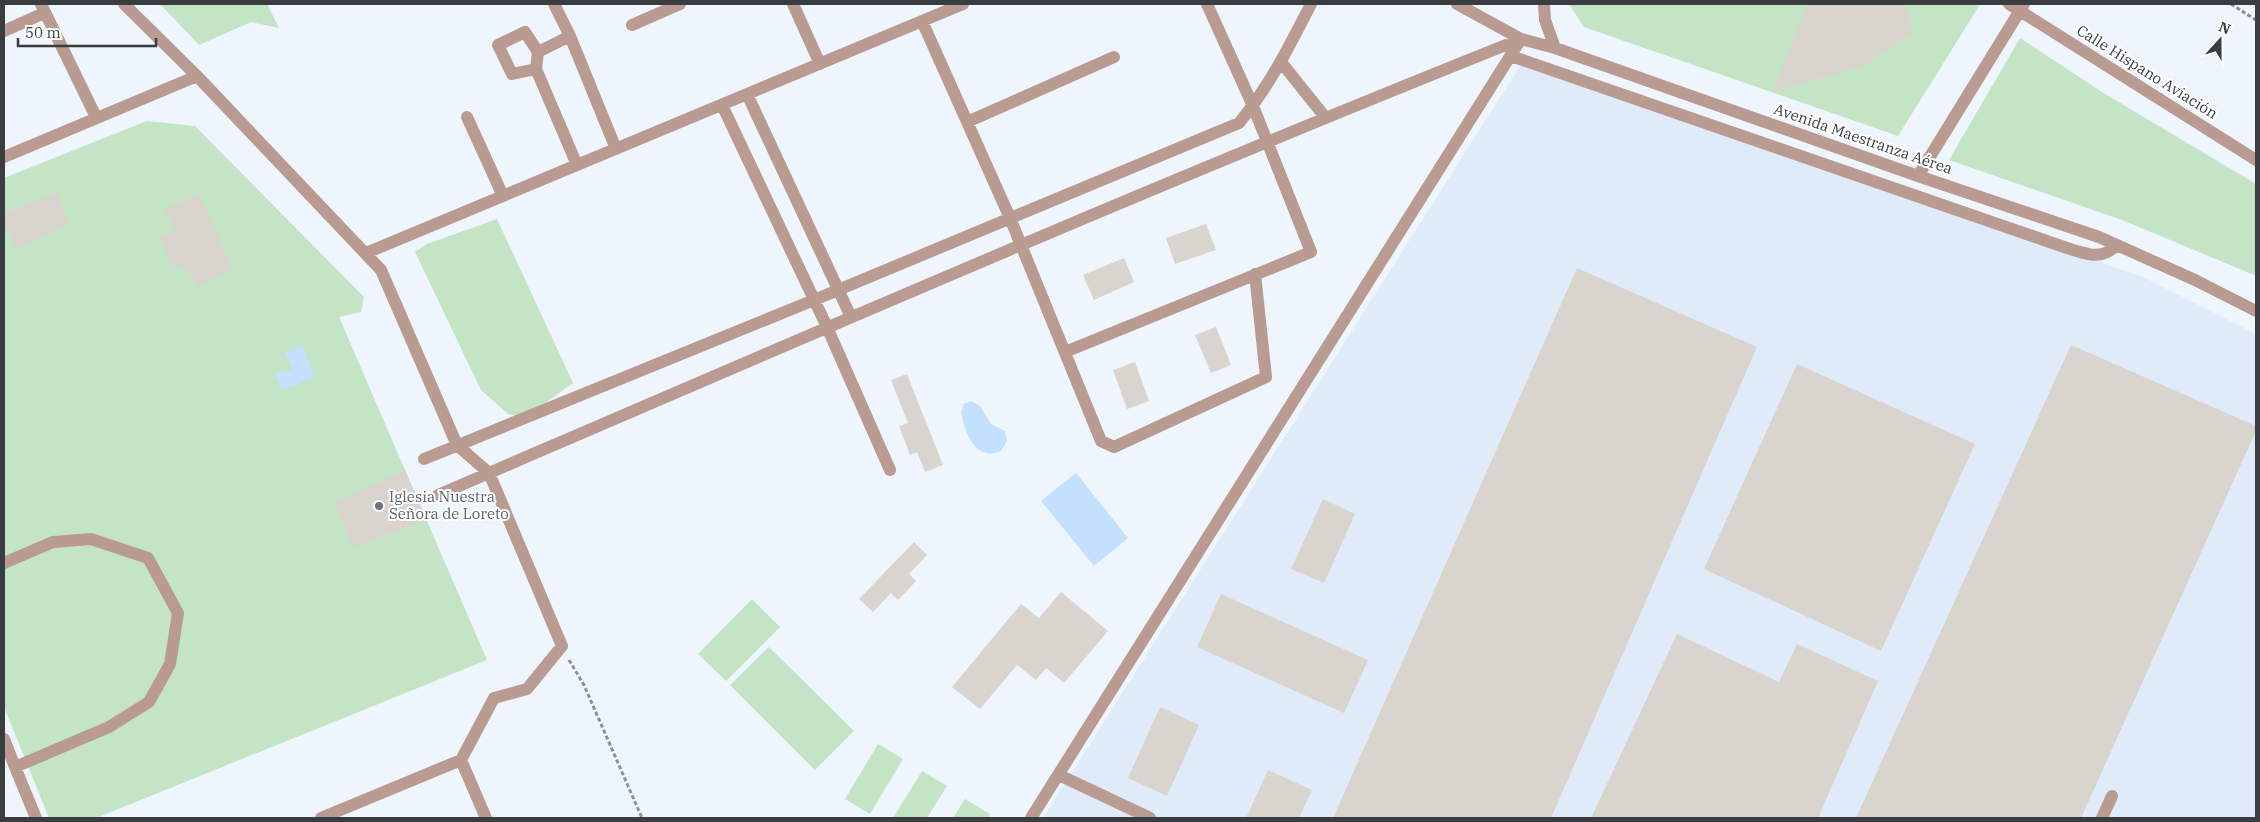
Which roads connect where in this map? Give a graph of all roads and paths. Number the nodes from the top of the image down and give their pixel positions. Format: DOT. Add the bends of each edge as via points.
graph roads {
  1 [pos="124,4"];
  2 [pos="554,4"];
  3 [pos="680,4"];
  4 [pos="793,4"];
  5 [pos="963,4"];
  6 [pos="1207,4"];
  7 [pos="1311,4"];
  8 [pos="1457,4"];
  9 [pos="1544,4"];
  10 [pos="2231,4"];
  11 [pos="2017,6"];
  12 [pos="42,8"];
  13 [pos="2256,20"];
  14 [pos="922,21"];
  15 [pos="632,24"];
  16 [pos="4,31"];
  17 [pos="570,36"];
  18 [pos="1521,39"];
  19 [pos="1556,48"];
  20 [pos="538,52"];
  21 [pos="1511,56"];
  22 [pos="1114,57"];
  23 [pos="1280,62"];
  24 [pos="820,64"];
  25 [pos="536,68"];
  26 [pos="197,76"];
  27 [pos="747,94"];
  28 [pos="722,105"];
  29 [pos="1253,106"];
  30 [pos="467,117"];
  31 [pos="96,118"];
  32 [pos="1324,118"];
  33 [pos="967,122"];
  34 [pos="1267,142"];
  35 [pos="616,149"];
  36 [pos="4,157"];
  37 [pos="2256,160"];
  38 [pos="577,165"];
  39 [pos="1918,176"];
  40 [pos="503,196"];
  41 [pos="1010,218"];
  42 [pos="2116,245"];
  43 [pos="1021,246"];
  44 [pos="366,253"];
  45 [pos="1255,274"];
  46 [pos="838,290"];
  47 [pos="814,300"];
  48 [pos="2256,311"];
  49 [pos="851,317"];
  50 [pos="827,327"];
  51 [pos="1065,352"];
  52 [pos="457,445"];
  53 [pos="424,459"];
  54 [pos="890,470"];
  55 [pos="489,473"];
  56 [pos="438,495"];
  57 [pos="4,563"];
  58 [pos="562,646"];
  59 [pos="4,739"];
  60 [pos="461,760"];
  61 [pos="15,767"];
  62 [pos="1058,774"];
  63 [pos="2112,796"];
  64 [pos="36,818"];
  65 [pos="321,818"];
  66 [pos="486,818"];
  67 [pos="642,818"];
  68 [pos="1031,818"];
  69 [pos="1150,818"];
  70 [pos="2102,818"];
  1 -- 26 [label="street"];
  2 -- 17 [label="street"];
  3 -- 15 [label="street"];
  4 -- 24 [label="street"];
  5 -- 14 [label="street"];
  6 -- 29 [label="street"];
  7 -- 23 [label="street"];
  8 -- 18 [label="street, Avenida Maestranza Aérea"];
  9 -- 19 [label="street" via="1545,20"];
  10 -- 13 [label="path"];
  11 -- 37 [label="street, Calle Hispano Aviación"];
  11 -- 39 [label="street, Calle Hispano Aviación"];
  12 -- 16 [label="street"];
  12 -- 31 [label="street"];
  14 -- 24 [label="street"];
  14 -- 33 [label="street"];
  17 -- 20 [label="street"];
  17 -- 35 [label="street"];
  18 -- 19 [label="street, Avenida Maestranza Aérea"];
  18 -- 21 [label="street"];
  18 -- 32 [label="street"];
  19 -- 39 [label="street, Avenida Maestranza Aérea"];
  20 -- 25 [label="street"];
  20 -- 25 [label="street" via="525,32 498,45 512,74"];
  21 -- 42 [label="street" via="2067,248 2099,256"];
  21 -- 62 [label="street"];
  22 -- 33 [label="street"];
  23 -- 29 [label="street"];
  23 -- 32 [label="street"];
  24 -- 27 [label="street"];
  25 -- 38 [label="street"];
  26 -- 31 [label="street"];
  26 -- 44 [label="street"];
  27 -- 28 [label="street"];
  27 -- 46 [label="street"];
  28 -- 35 [label="street"];
  28 -- 47 [label="street"];
  29 -- 34 [label="street"];
  29 -- 41 [label="street" via="1239,123"];
  30 -- 40 [label="street"];
  31 -- 36 [label="street"];
  32 -- 34 [label="street"];
  33 -- 41 [label="street"];
  34 -- 43 [label="street"];
  34 -- 45 [label="street" via="1310,252"];
  35 -- 38 [label="street"];
  38 -- 40 [label="street"];
  39 -- 42 [label="street, Avenida Maestranza Aérea"];
  40 -- 44 [label="street"];
  41 -- 43 [label="street"];
  41 -- 46 [label="street"];
  42 -- 48 [label="street, Avenida Maestranza Aérea"];
  43 -- 49 [label="street"];
  43 -- 51 [label="street"];
  44 -- 52 [label="street" via="381,270"];
  45 -- 51 [label="street"];
  45 -- 51 [label="street" via="1266,377 1114,447 1101,441"];
  46 -- 47 [label="street"];
  46 -- 49 [label="street"];
  47 -- 50 [label="street"];
  47 -- 52 [label="street"];
  49 -- 50 [label="street"];
  50 -- 54 [label="street"];
  50 -- 55 [label="street"];
  52 -- 53 [label="street"];
  52 -- 55 [label="street"];
  55 -- 56 [label="street"];
  55 -- 58 [label="street"];
  57 -- 61 [label="street" via="53,542 91,539 148,558 178,613 170,664 149,702 109,727"];
  58 -- 60 [label="street" via="527,689 494,698"];
  58 -- 67 [label="path" via="584,686"];
  59 -- 61 [label="street"];
  60 -- 65 [label="street"];
  60 -- 66 [label="street"];
  61 -- 64 [label="street"];
  62 -- 68 [label="street"];
  62 -- 69 [label="street"];
  63 -- 70 [label="street"];
}
